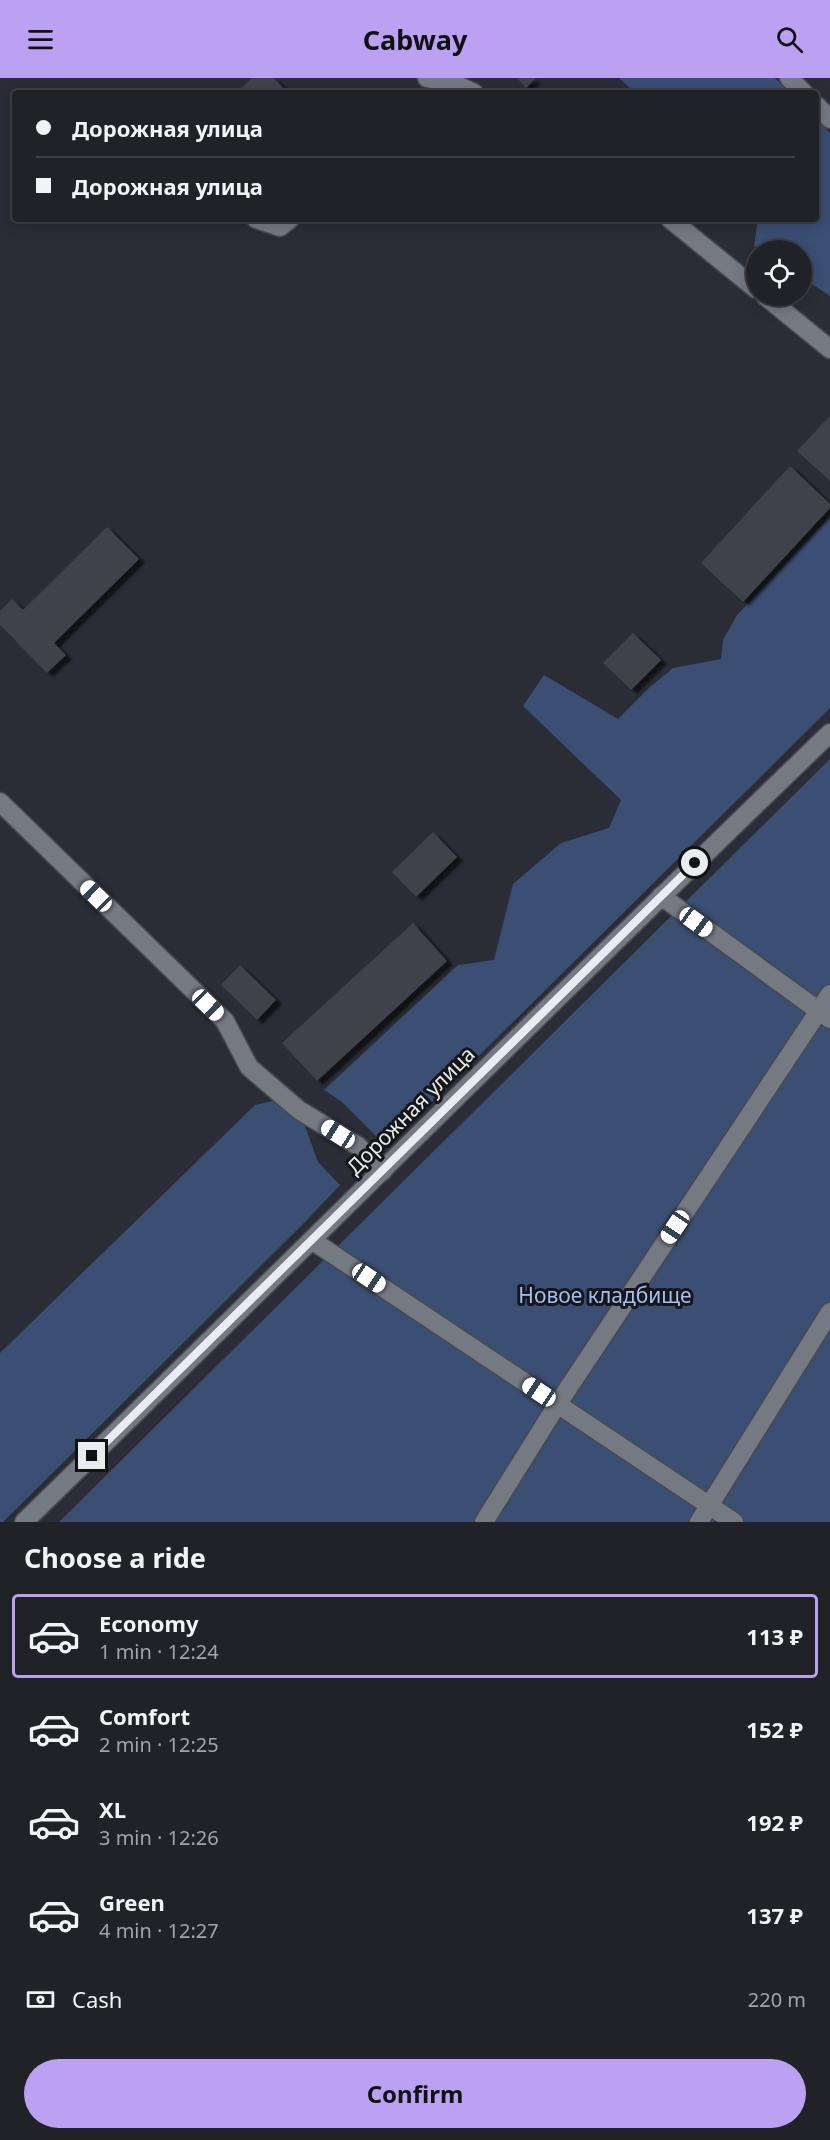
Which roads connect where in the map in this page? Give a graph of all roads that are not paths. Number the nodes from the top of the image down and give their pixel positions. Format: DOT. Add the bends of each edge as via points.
graph roads {
  1 [pos="427,78"];
  2 [pos="789,78"];
  3 [pos="449,89"];
  4 [pos="801,90"];
  5 [pos="819,108"];
  6 [pos="830,119"];
  7 [pos="265,222"];
  8 [pos="286,222"];
  9 [pos="674,222"];
  10 [pos="746,280"];
  11 [pos="777,306"];
  12 [pos="830,349"];
  13 [pos="830,733"];
  14 [pos="0,802"];
  15 [pos="661,896"];
  16 [pos="830,994"];
  17 [pos="824,1015"];
  18 [pos="383,1171"];
  19 [pos="313,1241"];
  20 [pos="830,1312"];
  21 [pos="557,1405"];
  22 [pos="709,1506"];
  23 [pos="24,1522"];
  24 [pos="484,1522"];
  25 [pos="699,1522"];
  26 [pos="734,1522"];
  1 -- 3 [label="street"];
  2 -- 4 [label="street"];
  5 -- 6 [label="street"];
  7 -- 8 [label="street" via="280,227"];
  9 -- 10 [label="street"];
  11 -- 12 [label="street"];
  13 -- 15 [label="street, Дорожная улица"];
  14 -- 18 [label="street" via="225,1020 249,1067 299,1110 358,1146"];
  15 -- 17 [label="street"];
  15 -- 18 [label="street, Дорожная улица"];
  16 -- 17 [label="street"];
  17 -- 21 [label="street"];
  18 -- 19 [label="street, Дорожная улица"];
  19 -- 21 [label="street"];
  19 -- 23 [label="street, Дорожная улица"];
  20 -- 22 [label="street"];
  21 -- 22 [label="street"];
  21 -- 24 [label="street"];
  22 -- 25 [label="street"];
  22 -- 26 [label="street"];
}
